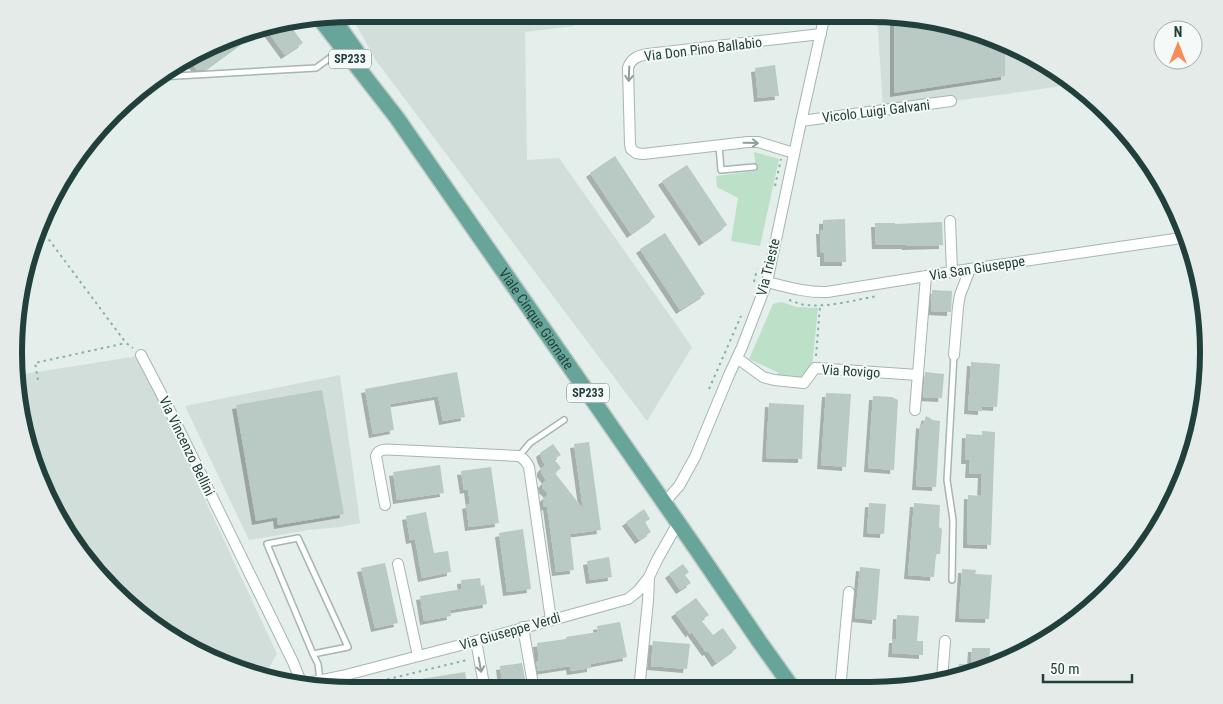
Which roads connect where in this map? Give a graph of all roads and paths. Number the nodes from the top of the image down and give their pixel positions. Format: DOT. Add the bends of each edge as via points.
graph roads {
  1 [pos="823,22"];
  2 [pos="330,23"];
  3 [pos="331,23"];
  4 [pos="821,34"];
  5 [pos="343,49"];
  6 [pos="172,76"];
  7 [pos="382,97"];
  8 [pos="951,101"];
  9 [pos="801,120"];
  10 [pos="719,145"];
  11 [pos="783,149"];
  12 [pos="794,153"];
  13 [pos="754,166"];
  14 [pos="774,193"];
  15 [pos="950,220"];
  16 [pos="45,234"];
  17 [pos="1180,238"];
  18 [pos="758,266"];
  19 [pos="970,269"];
  20 [pos="952,271"];
  21 [pos="926,276"];
  22 [pos="768,282"];
  23 [pos="754,283"];
  24 [pos="883,295"];
  25 [pos="786,299"];
  26 [pos="820,305"];
  27 [pos="744,309"];
  28 [pos="126,342"];
  29 [pos="141,354"];
  30 [pos="954,354"];
  31 [pos="737,358"];
  32 [pos="815,368"];
  33 [pos="918,375"];
  34 [pos="38,380"];
  35 [pos="709,389"];
  36 [pos="915,410"];
  37 [pos="564,420"];
  38 [pos="519,456"];
  39 [pos="664,503"];
  40 [pos="385,505"];
  41 [pos="678,523"];
  42 [pos="398,564"];
  43 [pos="649,577"];
  44 [pos="952,580"];
  45 [pos="849,592"];
  46 [pos="551,620"];
  47 [pos="523,627"];
  48 [pos="476,641"];
  49 [pos="945,641"];
  50 [pos="314,654"];
  51 [pos="418,656"];
  52 [pos="482,672"];
  53 [pos="943,673"];
  54 [pos="299,677"];
  55 [pos="323,680"];
  56 [pos="320,681"];
  57 [pos="376,682"];
  58 [pos="484,682"];
  59 [pos="533,682"];
  60 [pos="640,682"];
  61 [pos="788,682"];
  62 [pos="841,682"];
  1 -- 4 [label="street, Via Trieste"];
  2 -- 5 [label="main road, Viale Cinque Giornate / SP233"];
  3 -- 7 [label="main road, Viale Cinque Giornate / SP233" via="367,66"];
  4 -- 9 [label="street, Via Trieste"];
  4 -- 10 [label="street, Via Don Pino Ballabio, one-way" via="648,54 632,60 628,68 631,149 643,154"];
  5 -- 6 [label="lane" via="316,68"];
  5 -- 7 [label="main road, Viale Cinque Giornate / SP233"];
  7 -- 39 [label="main road, Viale Cinque Giornate / SP233"];
  8 -- 9 [label="street, Vicolo Luigi Galvani"];
  9 -- 12 [label="street, Via Trieste"];
  10 -- 11 [label="street, Via Don Pino Ballabio, one-way" via="758,142"];
  10 -- 13 [label="lane" via="721,170"];
  11 -- 12 [label="street, Via Don Pino Ballabio"];
  11 -- 14 [label="path"];
  12 -- 22 [label="street, Via Trieste"];
  15 -- 20 [label="street"];
  16 -- 28 [label="path"];
  17 -- 19 [label="street, Via San Giuseppe"];
  18 -- 23 [label="path"];
  19 -- 20 [label="street, Via San Giuseppe"];
  19 -- 30 [label="street" via="959,301"];
  20 -- 21 [label="street, Via San Giuseppe"];
  21 -- 22 [label="street, Via San Giuseppe" via="821,292"];
  21 -- 33 [label="street"];
  22 -- 31 [label="street, Via Trieste"];
  24 -- 26 [label="path"];
  25 -- 26 [label="path"];
  26 -- 32 [label="path"];
  27 -- 35 [label="path"];
  28 -- 29 [label="path"];
  28 -- 34 [label="path" via="35,363"];
  29 -- 54 [label="street, Via Vincenzo Bellini"];
  30 -- 44 [label="lane" via="947,480 953,520"];
  31 -- 32 [label="street, Via Rovigo" via="764,377 774,380 804,383"];
  31 -- 39 [label="street, Via Trieste" via="695,458 679,486"];
  32 -- 33 [label="street, Via Rovigo"];
  33 -- 36 [label="street"];
  37 -- 38 [label="lane" via="530,443"];
  38 -- 40 [label="street" via="380,450 376,456"];
  38 -- 46 [label="street" via="529,467"];
  39 -- 41 [label="main road, Viale Cinque Giornate / SP233"];
  41 -- 43 [label="street, Via Giuseppe Verdi"];
  41 -- 61 [label="main road, Viale Cinque Giornate / SP233"];
  42 -- 51 [label="street"];
  43 -- 46 [label="street, Via Giuseppe Verdi" via="628,598"];
  43 -- 60 [label="street"];
  45 -- 62 [label="street"];
  46 -- 47 [label="street, Via Giuseppe Verdi"];
  47 -- 48 [label="street, Via Giuseppe Verdi"];
  47 -- 59 [label="street"];
  48 -- 51 [label="street, Via Giuseppe Verdi"];
  48 -- 52 [label="street, one-way"];
  49 -- 53 [label="street"];
  50 -- 50 [label="lane" via="348,647 298,538 267,544"];
  50 -- 56 [label="lane"];
  51 -- 55 [label="street, Via Giuseppe Verdi"];
  52 -- 57 [label="path" via="475,671 470,660 464,660"];
  52 -- 58 [label="street"];
}
